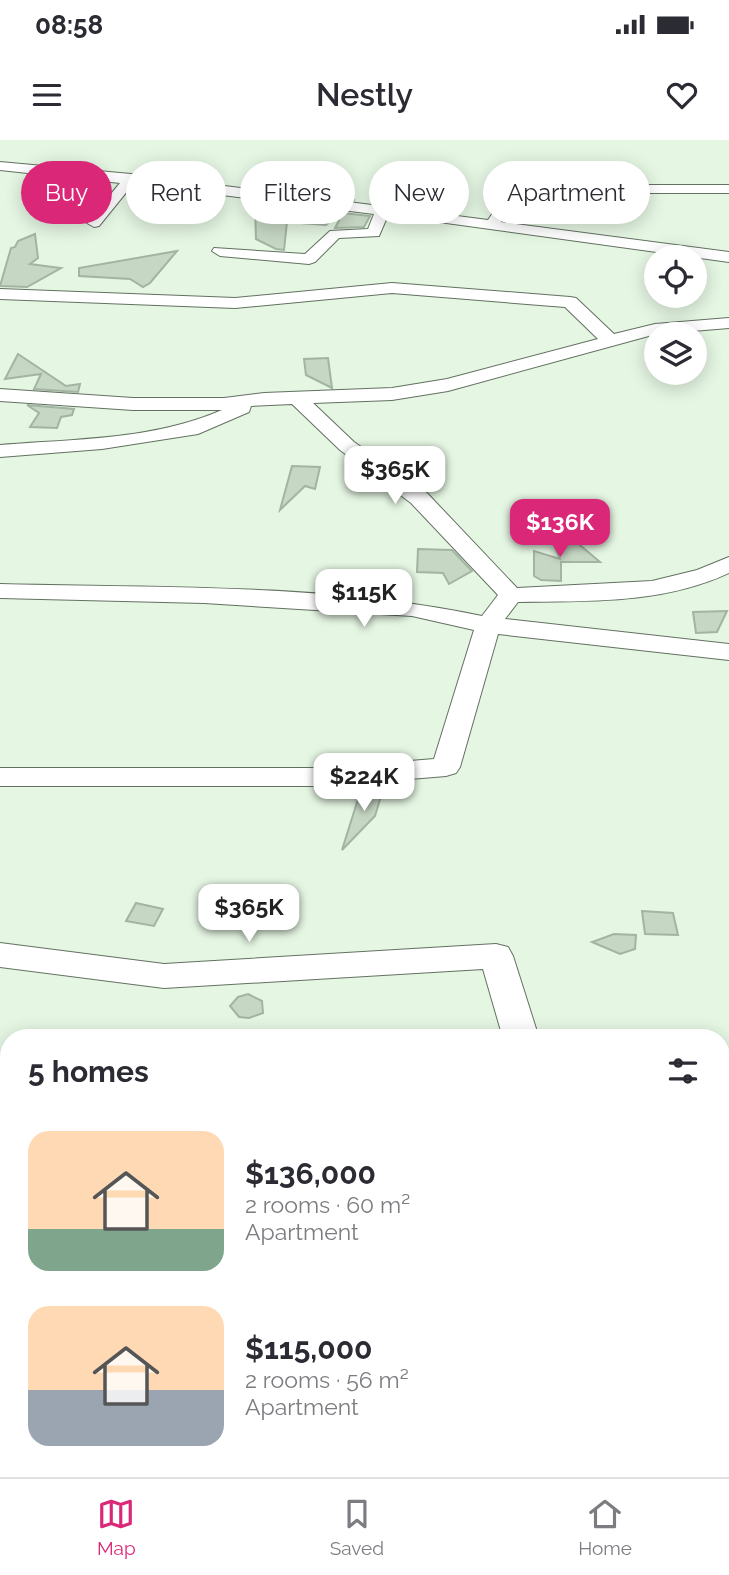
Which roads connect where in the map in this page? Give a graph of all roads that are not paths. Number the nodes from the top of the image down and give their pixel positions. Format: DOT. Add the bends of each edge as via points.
graph roads {
  1 [pos="0,166"];
  2 [pos="126,178"];
  3 [pos="126,184"];
  4 [pos="650,189"];
  5 [pos="729,189"];
  6 [pos="226,190"];
  7 [pos="112,201"];
  8 [pos="369,207"];
  9 [pos="377,224"];
  10 [pos="500,224"];
  11 [pos="220,251"];
  12 [pos="729,257"];
  13 [pos="309,259"];
  14 [pos="0,294"];
  15 [pos="268,300"];
  16 [pos="729,323"];
  17 [pos="610,341"];
  18 [pos="0,395"];
  19 [pos="264,398"];
  20 [pos="299,400"];
  21 [pos="0,451"];
  22 [pos="729,564"];
  23 [pos="0,591"];
  24 [pos="511,595"];
  25 [pos="488,625"];
  26 [pos="729,652"];
  27 [pos="0,777"];
  28 [pos="0,955"];
  29 [pos="517,1029"];
  1 -- 2 [label="street"];
  3 -- 7 [label="street"];
  4 -- 5 [label="street"];
  6 -- 8 [label="street"];
  9 -- 13 [label="street" via="374,233 335,234"];
  10 -- 12 [label="street"];
  11 -- 13 [label="street"];
  13 -- 15 [label="street"];
  14 -- 15 [label="street" via="153,302"];
  15 -- 17 [label="street" via="392,288 570,302"];
  16 -- 17 [label="street" via="655,329"];
  17 -- 20 [label="street" via="447,386"];
  18 -- 19 [label="street" via="133,404 224,404"];
  19 -- 20 [label="street"];
  19 -- 21 [label="street" via="198,428 102,443"];
  20 -- 24 [label="street" via="346,446 419,498"];
  22 -- 24 [label="street" via="709,575 674,584 598,593"];
  23 -- 25 [label="street" via="204,596 412,609"];
  24 -- 25 [label="street"];
  25 -- 26 [label="street"];
  25 -- 27 [label="street" via="446,767 326,777"];
  28 -- 29 [label="street" via="164,976 496,956"];
}
